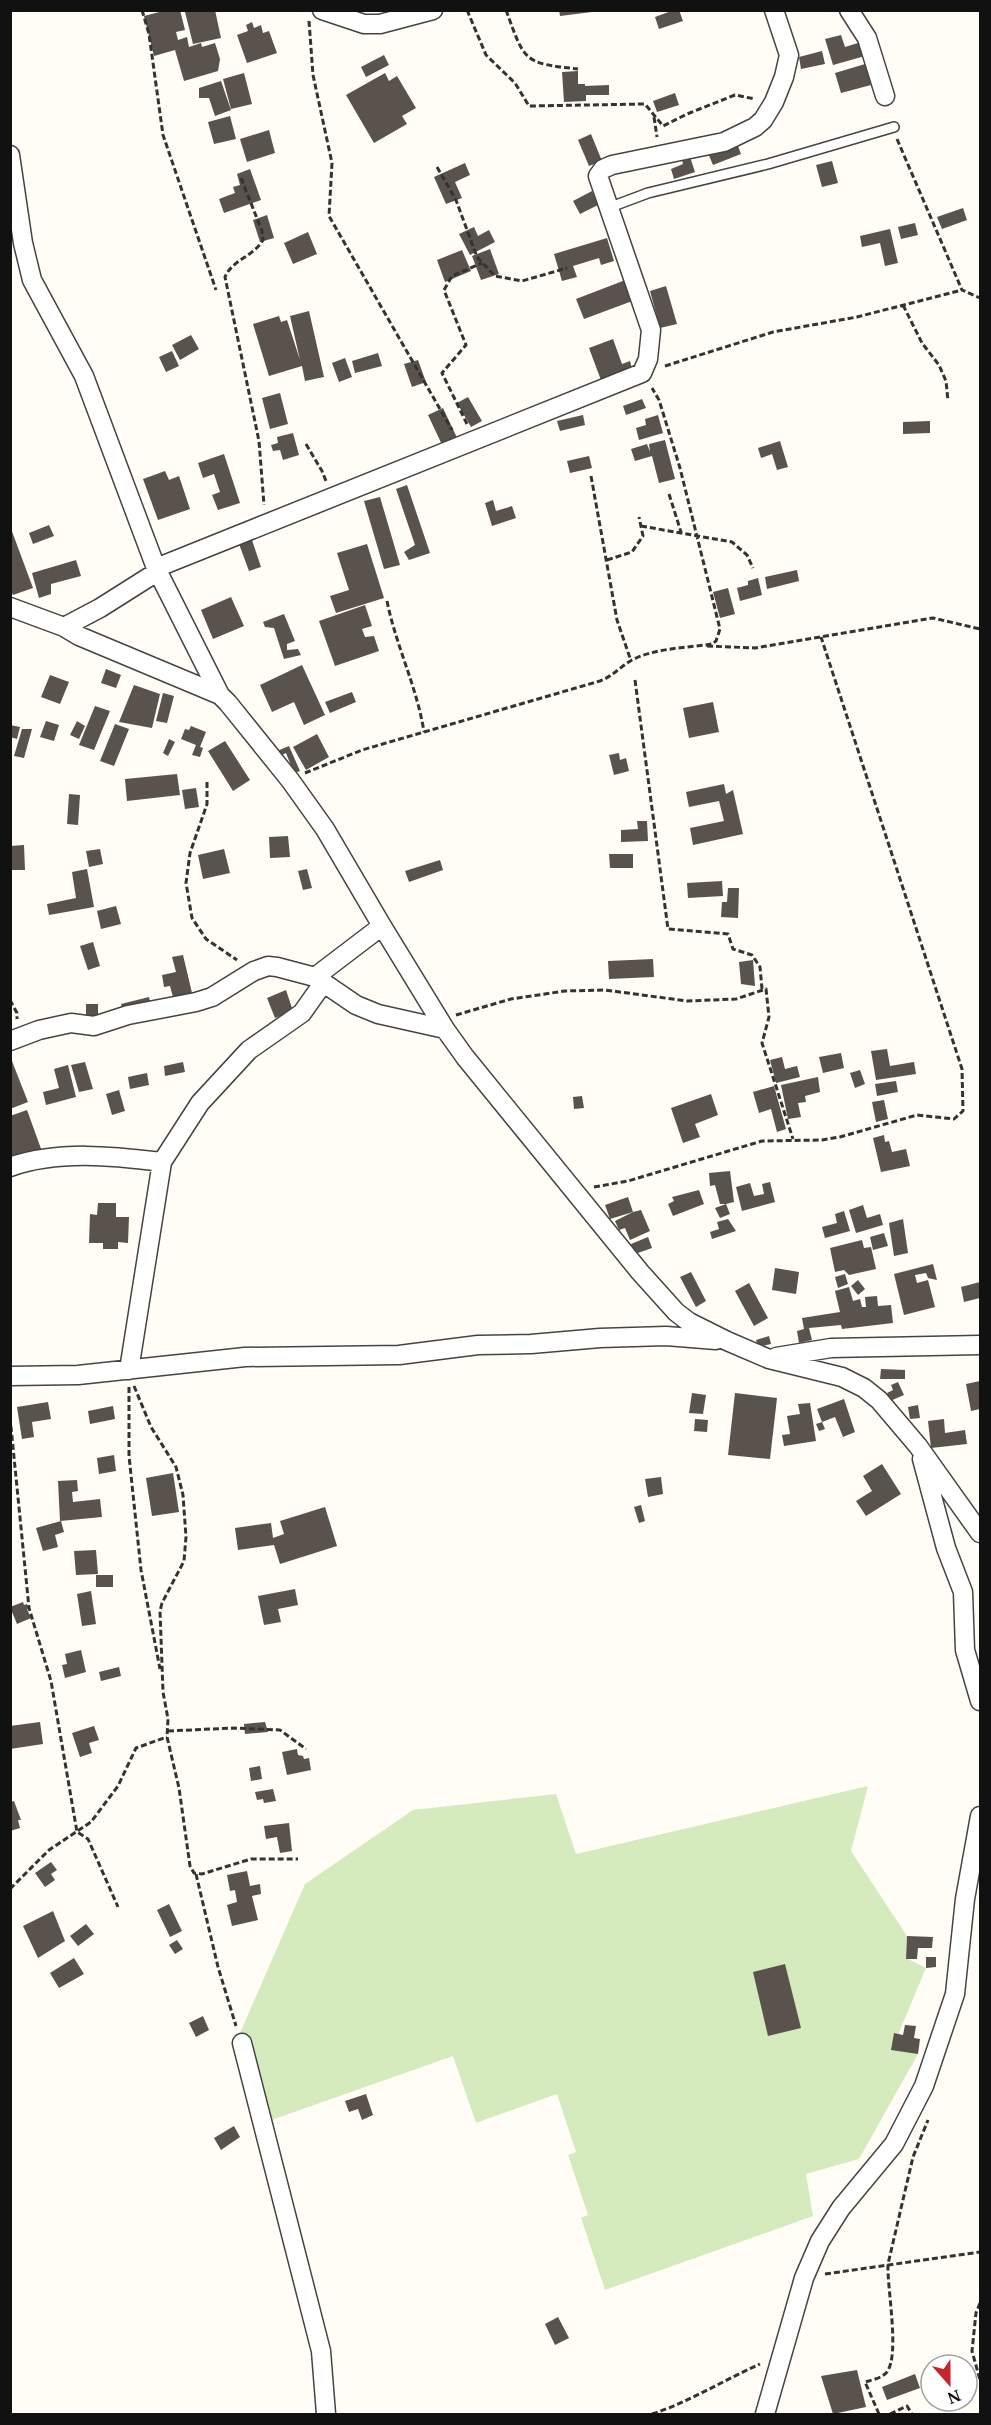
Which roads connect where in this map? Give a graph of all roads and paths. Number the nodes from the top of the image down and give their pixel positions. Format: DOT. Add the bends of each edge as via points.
graph roads {
  1 [pos="142,10"];
  2 [pos="309,10"];
  3 [pos="322,10"];
  4 [pos="433,10"];
  5 [pos="467,10"];
  6 [pos="506,10"];
  7 [pos="774,10"];
  8 [pos="849,10"];
  9 [pos="578,69"];
  10 [pos="885,96"];
  11 [pos="774,102"];
  12 [pos="894,127"];
  13 [pos="10,155"];
  14 [pos="437,167"];
  15 [pos="241,178"];
  16 [pos="13,190"];
  17 [pos="608,208"];
  18 [pos="482,263"];
  19 [pos="567,268"];
  20 [pos="216,290"];
  21 [pos="963,290"];
  22 [pos="981,298"];
  23 [pos="903,305"];
  24 [pos="642,373"];
  25 [pos="948,401"];
  26 [pos="453,431"];
  27 [pos="474,439"];
  28 [pos="306,444"];
  29 [pos="591,476"];
  30 [pos="669,494"];
  31 [pos="332,497"];
  32 [pos="639,517"];
  33 [pos="641,526"];
  34 [pos="258,527"];
  35 [pos="681,532"];
  36 [pos="695,535"];
  37 [pos="607,560"];
  38 [pos="753,568"];
  39 [pos="157,570"];
  40 [pos="387,601"];
  41 [pos="10,607"];
  42 [pos="64,627"];
  43 [pos="981,630"];
  44 [pos="821,637"];
  45 [pos="698,646"];
  46 [pos="631,661"];
  47 [pos="635,680"];
  48 [pos="220,695"];
  49 [pos="424,732"];
  50 [pos="290,780"];
  51 [pos="207,782"];
  52 [pos="382,926"];
  53 [pos="254,971"];
  54 [pos="319,980"];
  55 [pos="762,989"];
  56 [pos="442,1025"];
  57 [pos="10,1041"];
  58 [pos="793,1139"];
  59 [pos="162,1162"];
  60 [pos="10,1167"];
  61 [pos="574,1191"];
  62 [pos="727,1341"];
  63 [pos="981,1346"];
  64 [pos="769,1359"];
  65 [pos="129,1370"];
  66 [pos="10,1376"];
  67 [pos="10,1418"];
  68 [pos="918,1446"];
  69 [pos="981,1533"];
  70 [pos="162,1682"];
  71 [pos="981,1701"];
  72 [pos="168,1731"];
  73 [pos="168,1737"];
  74 [pos="306,1749"];
  75 [pos="981,1816"];
  76 [pos="77,1832"];
  77 [pos="298,1859"];
  78 [pos="196,1874"];
  79 [pos="10,1888"];
  80 [pos="118,1907"];
  81 [pos="242,2043"];
  82 [pos="930,2112"];
  83 [pos="981,2252"];
  84 [pos="888,2264"];
  85 [pos="804,2278"];
  86 [pos="981,2303"];
  87 [pos="781,2354"];
  88 [pos="981,2380"];
  89 [pos="326,2415"];
  90 [pos="652,2415"];
  91 [pos="765,2415"];
  92 [pos="879,2415"];
  93 [pos="890,2415"];
  94 [pos="912,2415"];
  1 -- 20 [label="path" via="163,135"];
  2 -- 26 [label="path" via="312,75 332,163 329,216"];
  3 -- 4 [label="street" via="364,24 380,24"];
  5 -- 11 [label="path" via="486,55 515,83 529,106 645,104 663,126 735,95"];
  6 -- 9 [label="path" via="527,57 540,64"];
  7 -- 11 [label="street" via="789,55"];
  8 -- 10 [label="street" via="867,38"];
  11 -- 17 [label="street" via="755,127 724,142 603,169 598,178"];
  12 -- 17 [label="lane" via="768,164 648,193"];
  12 -- 21 [label="path" via="901,152"];
  13 -- 16 [label="street"];
  14 -- 18 [label="path" via="456,200"];
  15 -- 34 [label="path" via="263,240 225,277 259,441 266,501"];
  16 -- 39 [label="street" via="32,280 84,376"];
  17 -- 24 [label="street" via="651,330"];
  18 -- 19 [label="path" via="495,276 522,281"];
  18 -- 27 [label="path" via="452,276 444,290 466,345 442,373"];
  21 -- 22 [label="path"];
  21 -- 23 [label="path"];
  23 -- 24 [label="path" via="773,332"];
  23 -- 25 [label="path" via="922,343 939,365"];
  24 -- 27 [label="street"];
  24 -- 36 [label="path" via="658,400 680,468"];
  27 -- 31 [label="street"];
  28 -- 31 [label="path"];
  29 -- 37 [label="path"];
  30 -- 35 [label="path"];
  31 -- 34 [label="street"];
  32 -- 33 [label="path"];
  33 -- 35 [label="path"];
  33 -- 37 [label="path" via="642,536 632,552"];
  34 -- 39 [label="street"];
  35 -- 36 [label="path"];
  36 -- 38 [label="path" via="732,542 747,555"];
  36 -- 45 [label="path" via="720,629 716,641"];
  37 -- 46 [label="path" via="617,620"];
  39 -- 42 [label="street"];
  39 -- 48 [label="street"];
  40 -- 49 [label="path" via="404,667 419,703"];
  41 -- 42 [label="street"];
  42 -- 48 [label="street"];
  43 -- 44 [label="path" via="933,618"];
  44 -- 45 [label="path" via="755,648"];
  44 -- 58 [label="path" via="962,1069 965,1101 962,1115 954,1119 917,1115 840,1137"];
  45 -- 46 [label="path"];
  46 -- 49 [label="path" via="609,678"];
  47 -- 55 [label="path" via="668,929 728,934 733,950 752,954 760,967"];
  48 -- 50 [label="street"];
  49 -- 50 [label="path" via="362,750"];
  50 -- 52 [label="street" via="325,829"];
  51 -- 53 [label="path" via="207,804 190,853 186,883 192,918 206,939"];
  52 -- 54 [label="street"];
  52 -- 56 [label="street"];
  53 -- 54 [label="street" via="277,967"];
  53 -- 57 [label="street" via="204,999 94,1026 71,1023"];
  54 -- 56 [label="street" via="356,1005 378,1014"];
  54 -- 59 [label="street" via="302,1013 249,1050 200,1103"];
  55 -- 56 [label="path" via="736,999 687,1001 605,990 565,991 511,999"];
  55 -- 58 [label="path" via="767,990 769,1017 762,1042"];
  56 -- 61 [label="street"];
  58 -- 61 [label="path" via="762,1141 628,1181"];
  59 -- 60 [label="street" via="103,1155 39,1160"];
  59 -- 65 [label="street"];
  61 -- 62 [label="street" via="676,1312"];
  62 -- 64 [label="street"];
  62 -- 65 [label="street" via="666,1336 600,1338 388,1355 245,1357"];
  63 -- 64 [label="street" via="831,1348"];
  64 -- 68 [label="street" via="842,1377 864,1388"];
  65 -- 66 [label="street"];
  65 -- 70 [label="path" via="129,1456 141,1570"];
  65 -- 70 [label="path" via="147,1419 176,1467 183,1495 184,1561 160,1611"];
  67 -- 76 [label="path" via="29,1608 51,1681"];
  68 -- 69 [label="street"];
  68 -- 71 [label="street" via="946,1548 963,1592 965,1650"];
  70 -- 72 [label="path"];
  72 -- 73 [label="path"];
  72 -- 74 [label="path" via="279,1730"];
  73 -- 76 [label="path" via="136,1748 118,1786 92,1822"];
  73 -- 78 [label="path" via="180,1788 190,1866"];
  75 -- 85 [label="street" via="964,1899 956,1994 924,2086 894,2144 831,2222"];
  76 -- 79 [label="path" via="49,1850"];
  76 -- 80 [label="path" via="88,1839"];
  77 -- 78 [label="path" via="251,1859"];
  78 -- 81 [label="path" via="218,1967"];
  81 -- 89 [label="street" via="321,2351"];
  82 -- 84 [label="path" via="913,2157"];
  83 -- 84 [label="path"];
  84 -- 85 [label="path"];
  84 -- 92 [label="path" via="893,2346 889,2369 881,2377 865,2382"];
  85 -- 87 [label="street"];
  86 -- 88 [label="path" via="976,2313 972,2351"];
  87 -- 90 [label="path"];
  87 -- 91 [label="street"];
  93 -- 94 [label="path" via="907,2406"];
}
